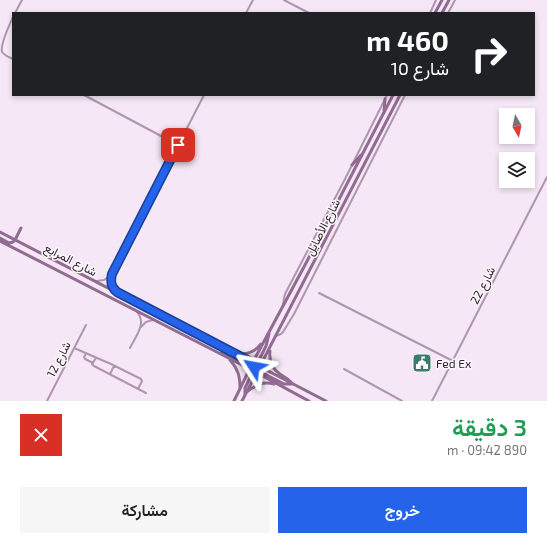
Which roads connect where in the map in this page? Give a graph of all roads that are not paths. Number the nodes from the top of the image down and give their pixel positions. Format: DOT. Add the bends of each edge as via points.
graph roads {
  1 [pos="22,0"];
  2 [pos="253,0"];
  3 [pos="284,0"];
  4 [pos="436,0"];
  5 [pos="442,0"];
  6 [pos="449,0"];
  7 [pos="455,0"];
  8 [pos="16,12"];
  9 [pos="247,12"];
  10 [pos="307,12"];
  11 [pos="430,12"];
  12 [pos="436,12"];
  13 [pos="443,12"];
  14 [pos="449,12"];
  15 [pos="12,19"];
  16 [pos="0,46"];
  17 [pos="12,58"];
  18 [pos="86,96"];
  19 [pos="203,96"];
  20 [pos="386,96"];
  21 [pos="392,96"];
  22 [pos="399,96"];
  23 [pos="404,96"];
  24 [pos="385,99"];
  25 [pos="383,113"];
  26 [pos="182,137"];
  27 [pos="167,139"];
  28 [pos="178,145"];
  29 [pos="363,153"];
  30 [pos="174,154"];
  31 [pos="352,165"];
  32 [pos="547,177"];
  33 [pos="21,228"];
  34 [pos="0,232"];
  35 [pos="0,240"];
  36 [pos="15,240"];
  37 [pos="113,272"];
  38 [pos="94,281"];
  39 [pos="117,292"];
  40 [pos="319,293"];
  41 [pos="283,306"];
  42 [pos="136,311"];
  43 [pos="154,320"];
  44 [pos="86,325"];
  45 [pos="140,328"];
  46 [pos="269,333"];
  47 [pos="276,336"];
  48 [pos="271,346"];
  49 [pos="74,348"];
  50 [pos="130,348"];
  51 [pos="230,352"];
  52 [pos="86,354"];
  53 [pos="219,354"];
  54 [pos="96,358"];
  55 [pos="227,358"];
  56 [pos="453,361"];
  57 [pos="93,363"];
  58 [pos="114,366"];
  59 [pos="255,368"];
  60 [pos="344,369"];
  61 [pos="110,374"];
  62 [pos="292,384"];
  63 [pos="280,386"];
  64 [pos="138,389"];
  65 [pos="240,390"];
  66 [pos="146,393"];
  67 [pos="246,394"];
  68 [pos="234,400"];
  69 [pos="46,401"];
  70 [pos="242,401"];
  71 [pos="309,401"];
  72 [pos="326,401"];
  73 [pos="402,401"];
  74 [pos="432,401"];
  1 -- 8 [label="street"];
  2 -- 9 [label="street"];
  3 -- 10 [label="street"];
  4 -- 11 [label="street"];
  5 -- 12 [label="main road"];
  6 -- 13 [label="main road"];
  7 -- 14 [label="street"];
  15 -- 16 [label="street"];
  16 -- 17 [label="street" via="4,54"];
  18 -- 27 [label="street"];
  19 -- 26 [label="street"];
  20 -- 24 [label="street"];
  21 -- 25 [label="main road, شارع الأصايل"];
  22 -- 47 [label="main road, شارع الأصايل"];
  23 -- 47 [label="street" via="290,321 284,332"];
  24 -- 25 [label="main road"];
  24 -- 31 [label="street"];
  25 -- 29 [label="main road, شارع الأصايل"];
  26 -- 27 [label="street"];
  26 -- 28 [label="street"];
  27 -- 28 [label="street"];
  27 -- 30 [label="street"];
  28 -- 30 [label="street"];
  29 -- 31 [label="main road"];
  29 -- 41 [label="main road, شارع الأصايل"];
  30 -- 37 [label="street"];
  31 -- 41 [label="street" via="285,294"];
  32 -- 56 [label="street, شارع 22"];
  33 -- 36 [label="main road"];
  34 -- 36 [label="main road, شارع المرابع"];
  35 -- 36 [label="main road" via="10,243"];
  35 -- 42 [label="main road, شارع المرابع"];
  36 -- 38 [label="main road, شارع المرابع"];
  37 -- 38 [label="street" via="104,280"];
  37 -- 39 [label="street" via="111,283"];
  38 -- 39 [label="main road, شارع المرابع"];
  39 -- 51 [label="main road, شارع المرابع"];
  40 -- 56 [label="street"];
  41 -- 46 [label="main road, شارع الأصايل"];
  42 -- 43 [label="main road, شارع المرابع"];
  42 -- 45 [label="street" via="141,319"];
  43 -- 45 [label="street" via="146,322"];
  43 -- 53 [label="main road, شارع المرابع"];
  44 -- 49 [label="street, شارع 12"];
  45 -- 50 [label="street"];
  46 -- 51 [label="main road" via="252,352"];
  46 -- 59 [label="main road, شارع الأصايل"];
  47 -- 48 [label="main road, شارع الأصايل"];
  48 -- 59 [label="main road, شارع الأصايل"];
  48 -- 62 [label="main road" via="273,367"];
  49 -- 52 [label="street"];
  49 -- 69 [label="street, شارع 12"];
  51 -- 59 [label="main road, شارع المرابع"];
  52 -- 54 [label="street"];
  52 -- 57 [label="street" via="85,359"];
  53 -- 55 [label="main road, شارع المرابع"];
  53 -- 59 [label="main road" via="227,354"];
  54 -- 57 [label="street"];
  54 -- 58 [label="street"];
  55 -- 59 [label="main road, شارع المرابع"];
  55 -- 65 [label="main road" via="238,372"];
  56 -- 74 [label="street, شارع 22"];
  57 -- 61 [label="street"];
  58 -- 61 [label="street"];
  58 -- 64 [label="street" via="142,380"];
  59 -- 62 [label="main road, شارع المرابع"];
  59 -- 63 [label="main road, شارع المرابع"];
  59 -- 65 [label="main road, شارع الأصايل"];
  59 -- 67 [label="main road, شارع الأصايل"];
  60 -- 73 [label="street"];
  61 -- 64 [label="street"];
  62 -- 72 [label="main road, شارع المرابع"];
  63 -- 67 [label="main road" via="262,383"];
  63 -- 71 [label="main road, شارع المرابع"];
  64 -- 66 [label="street"];
  65 -- 68 [label="main road, شارع الأصايل"];
  67 -- 70 [label="main road, شارع الأصايل"];
}
